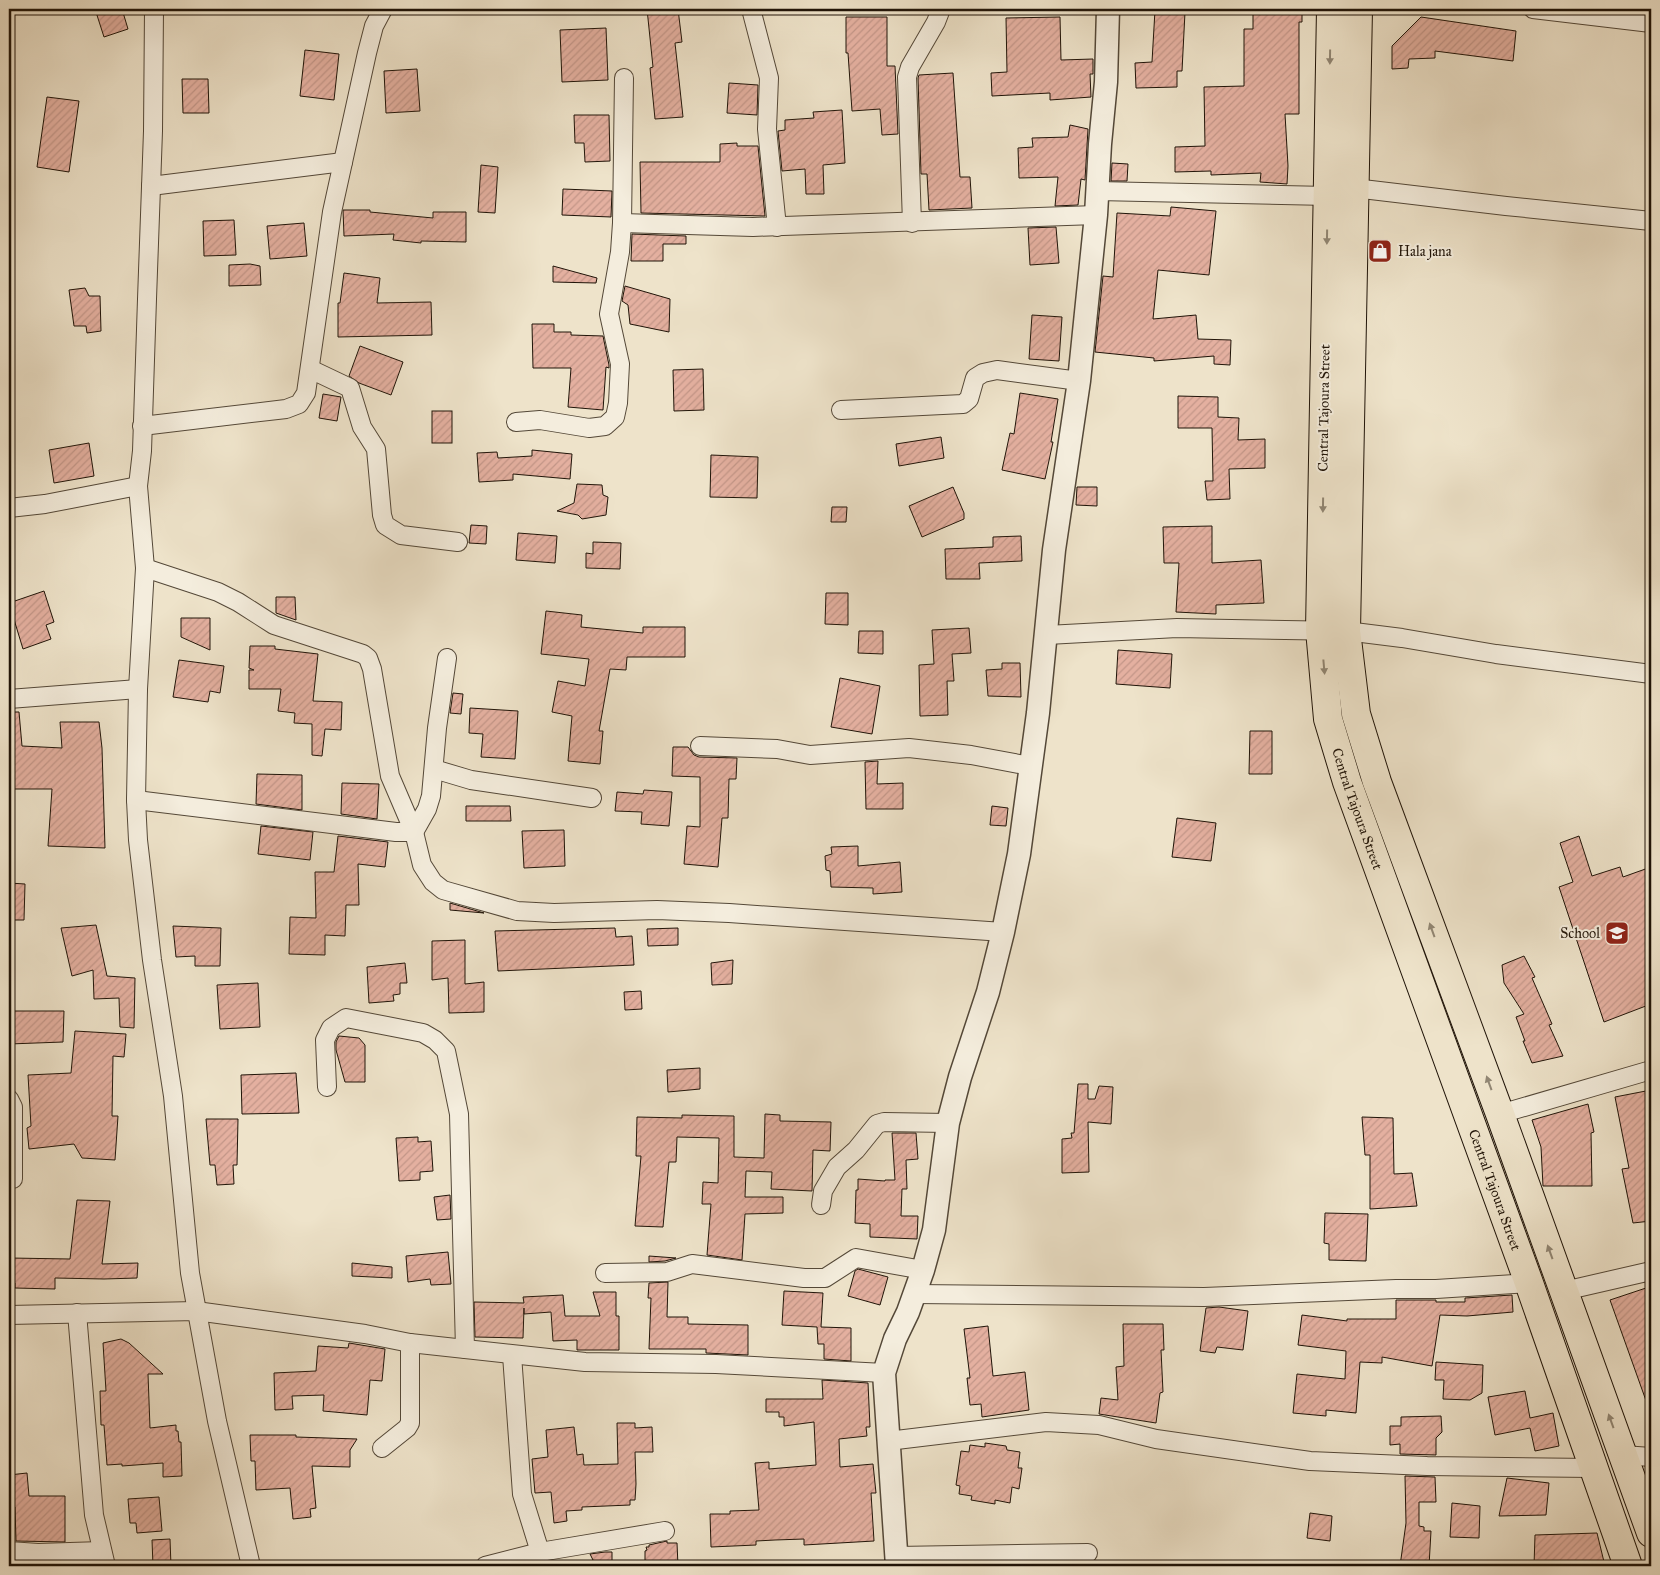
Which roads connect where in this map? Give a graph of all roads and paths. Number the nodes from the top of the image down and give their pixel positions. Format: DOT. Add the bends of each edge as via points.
graph roads {
  1 [pos="154,9"];
  2 [pos="383,9"];
  3 [pos="751,9"];
  4 [pos="941,9"];
  5 [pos="1108,9"];
  6 [pos="1331,9"];
  7 [pos="1358,9"];
  8 [pos="1533,9"];
  9 [pos="1651,23"];
  10 [pos="624,78"];
  11 [pos="343,162"];
  12 [pos="151,186"];
  13 [pos="1354,188"];
  14 [pos="1098,191"];
  15 [pos="1328,196"];
  16 [pos="1096,215"];
  17 [pos="1651,220"];
  18 [pos="622,223"];
  19 [pos="912,223"];
  20 [pos="777,227"];
  21 [pos="310,369"];
  22 [pos="1079,381"];
  23 [pos="841,410"];
  24 [pos="516,422"];
  25 [pos="142,426"];
  26 [pos="138,486"];
  27 [pos="9,508"];
  28 [pos="458,542"];
  29 [pos="146,568"];
  30 [pos="1333,630"];
  31 [pos="1047,635"];
  32 [pos="447,658"];
  33 [pos="1651,674"];
  34 [pos="138,689"];
  35 [pos="9,699"];
  36 [pos="700,746"];
  37 [pos="1030,766"];
  38 [pos="434,770"];
  39 [pos="592,798"];
  40 [pos="136,800"];
  41 [pos="414,832"];
  42 [pos="1003,932"];
  43 [pos="1651,1070"];
  44 [pos="326,1087"];
  45 [pos="9,1099"];
  46 [pos="1500,1114"];
  47 [pos="948,1123"];
  48 [pos="12,1179"];
  49 [pos="821,1205"];
  50 [pos="923,1270"];
  51 [pos="1651,1270"];
  52 [pos="605,1273"];
  53 [pos="1528,1283"];
  54 [pos="1564,1290"];
  55 [pos="914,1294"];
  56 [pos="196,1311"];
  57 [pos="77,1313"];
  58 [pos="9,1316"];
  59 [pos="410,1343"];
  60 [pos="465,1349"];
  61 [pos="512,1355"];
  62 [pos="884,1373"];
  63 [pos="888,1441"];
  64 [pos="382,1448"];
  65 [pos="1623,1455"];
  66 [pos="1651,1457"];
  67 [pos="1593,1468"];
  68 [pos="665,1531"];
  69 [pos="1651,1533"];
  70 [pos="9,1551"];
  71 [pos="540,1552"];
  72 [pos="1088,1553"];
  73 [pos="104,1559"];
  74 [pos="1026,1560"];
  75 [pos="896,1561"];
  76 [pos="251,1566"];
  77 [pos="485,1566"];
  78 [pos="1628,1566"];
  1 -- 12 [label="street"];
  2 -- 11 [label="street" via="374,26"];
  3 -- 20 [label="street" via="768,78 767,130"];
  4 -- 19 [label="street" via="907,77"];
  5 -- 14 [label="street"];
  6 -- 15 [label="main road, Central Tajoura Street, one-way"];
  7 -- 13 [label="main road"];
  8 -- 9 [label="street"];
  10 -- 18 [label="street"];
  11 -- 12 [label="street"];
  11 -- 21 [label="street" via="332,212"];
  12 -- 25 [label="street"];
  13 -- 17 [label="street"];
  13 -- 30 [label="main road"];
  14 -- 15 [label="street"];
  14 -- 16 [label="street"];
  15 -- 30 [label="main road, Central Tajoura Street, one-way"];
  16 -- 19 [label="street"];
  16 -- 22 [label="street"];
  18 -- 20 [label="street"];
  18 -- 24 [label="street" via="609,314 620,364 615,417 605,426 589,428 540,420"];
  19 -- 20 [label="street"];
  21 -- 25 [label="street" via="306,393 300,404 286,409"];
  21 -- 28 [label="street" via="350,388 362,427 376,449 385,524 401,535"];
  22 -- 23 [label="street" via="998,370 975,378 969,399 963,404"];
  22 -- 31 [label="street" via="1054,550"];
  25 -- 26 [label="street"];
  26 -- 27 [label="street"];
  26 -- 29 [label="street"];
  29 -- 34 [label="street"];
  29 -- 41 [label="street" via="218,592 274,625 368,658 390,776"];
  30 -- 31 [label="street" via="1177,628"];
  30 -- 33 [label="street"];
  46 -- 30 [label="main road, one-way" via="1377,782"];
  30 -- 53 [label="main road, Central Tajoura Street, one-way" via="1328,719 1347,782"];
  31 -- 37 [label="street"];
  32 -- 38 [label="street"];
  34 -- 35 [label="street"];
  34 -- 40 [label="street"];
  36 -- 37 [label="street" via="777,749 810,755 909,748"];
  37 -- 42 [label="street" via="1019,854"];
  38 -- 39 [label="street" via="471,780"];
  38 -- 41 [label="street" via="427,809"];
  40 -- 41 [label="street"];
  40 -- 56 [label="street" via="152,960 173,1096"];
  41 -- 42 [label="street" via="422,865 433,882 443,890 517,911 729,913"];
  42 -- 47 [label="street"];
  43 -- 46 [label="street"];
  44 -- 60 [label="street" via="325,1040 331,1028 346,1018 423,1033 446,1051 459,1114"];
  45 -- 48 [label="street" via="13,1107"];
  54 -- 46 [label="main road, one-way"];
  47 -- 49 [label="street" via="877,1124 837,1167 823,1191"];
  47 -- 50 [label="street" via="934,1230"];
  50 -- 52 [label="street" via="856,1258 825,1278 692,1264 667,1272"];
  50 -- 55 [label="street"];
  51 -- 54 [label="street"];
  53 -- 55 [label="street" via="1204,1296"];
  53 -- 67 [label="main road, Central Tajoura Street"];
  65 -- 54 [label="main road, one-way"];
  55 -- 62 [label="street"];
  56 -- 57 [label="street"];
  56 -- 59 [label="street"];
  56 -- 76 [label="street" via="217,1421"];
  57 -- 58 [label="street"];
  57 -- 73 [label="street" via="94,1515"];
  59 -- 60 [label="street"];
  59 -- 64 [label="street" via="410,1423"];
  60 -- 61 [label="street"];
  61 -- 62 [label="street" via="585,1362 716,1364"];
  61 -- 71 [label="street" via="522,1494"];
  62 -- 63 [label="street"];
  63 -- 67 [label="street" via="1068,1422 1099,1425 1156,1439 1310,1461"];
  63 -- 75 [label="street"];
  65 -- 66 [label="street"];
  65 -- 69 [label="main road"];
  67 -- 78 [label="main road, Central Tajoura Street"];
  68 -- 71 [label="street"];
  70 -- 73 [label="street"];
  71 -- 77 [label="street"];
  72 -- 74 [label="street"];
  74 -- 75 [label="street"];
}
